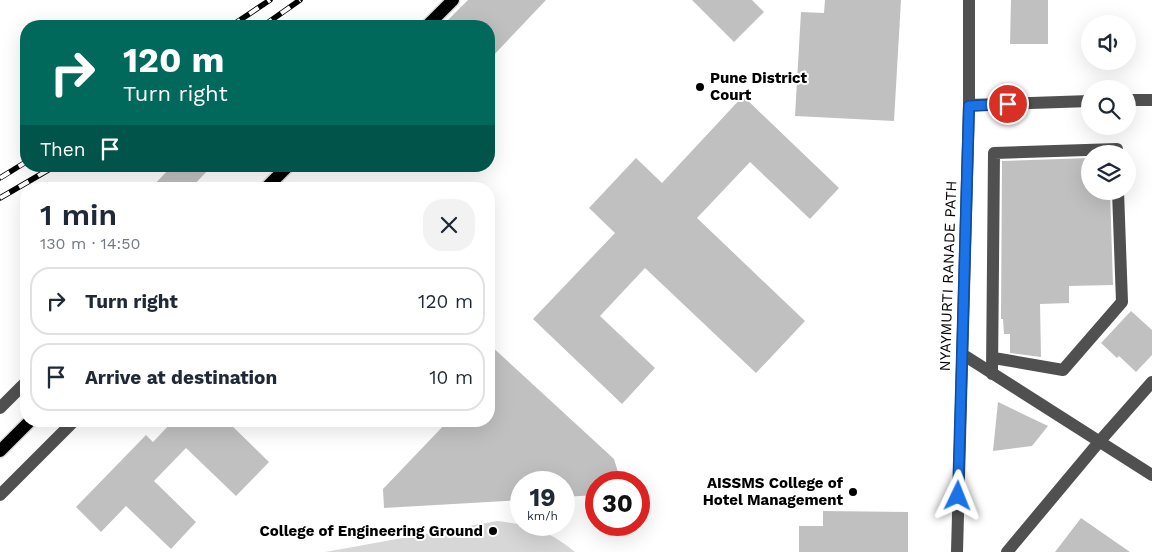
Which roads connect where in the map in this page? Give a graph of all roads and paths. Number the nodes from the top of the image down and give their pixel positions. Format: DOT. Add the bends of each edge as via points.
graph roads {
  1 [pos="453,0"];
  2 [pos="969,0"];
  3 [pos="433,20"];
  4 [pos="1136,100"];
  5 [pos="1152,100"];
  6 [pos="1081,101"];
  7 [pos="969,106"];
  8 [pos="1081,150"];
  9 [pos="282,172"];
  10 [pos="272,182"];
  11 [pos="1118,200"];
  12 [pos="962,354"];
  13 [pos="994,358"];
  14 [pos="992,374"];
  15 [pos="1152,382"];
  16 [pos="20,388"];
  17 [pos="0,408"];
  18 [pos="24,427"];
  19 [pos="68,427"];
  20 [pos="1099,442"];
  21 [pos="0,451"];
  22 [pos="1152,475"];
  23 [pos="0,496"];
  24 [pos="957,552"];
  25 [pos="1007,552"];
  1 -- 3 [label="main road"];
  2 -- 7 [label="street, NYAYMURTI RANADE PATH"];
  4 -- 5 [label="street"];
  6 -- 7 [label="street"];
  7 -- 12 [label="street, NYAYMURTI RANADE PATH"];
  8 -- 13 [label="street" via="994,153"];
  9 -- 10 [label="main road"];
  11 -- 13 [label="street" via="1122,302 1063,370"];
  12 -- 14 [label="street"];
  12 -- 24 [label="street, NYAYMURTI RANADE PATH"];
  13 -- 14 [label="street"];
  14 -- 20 [label="street"];
  15 -- 20 [label="street"];
  16 -- 17 [label="street"];
  18 -- 21 [label="main road"];
  19 -- 23 [label="street"];
  20 -- 22 [label="street"];
  20 -- 25 [label="street"];
}
